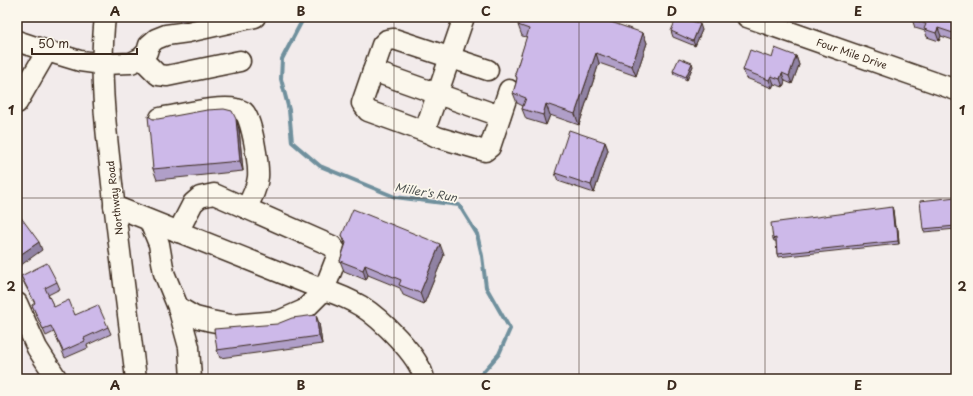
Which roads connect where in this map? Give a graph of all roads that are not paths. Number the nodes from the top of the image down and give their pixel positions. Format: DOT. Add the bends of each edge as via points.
graph roads {
  1 [pos="105,17"];
  2 [pos="255,17"];
  3 [pos="464,17"];
  4 [pos="747,17"];
  5 [pos="17,41"];
  6 [pos="47,50"];
  7 [pos="451,57"];
  8 [pos="141,58"];
  9 [pos="240,61"];
  10 [pos="102,64"];
  11 [pos="488,70"];
  12 [pos="373,72"];
  13 [pos="509,90"];
  14 [pos="956,90"];
  15 [pos="438,94"];
  16 [pos="17,103"];
  17 [pos="500,116"];
  18 [pos="160,118"];
  19 [pos="429,133"];
  20 [pos="114,206"];
  21 [pos="246,208"];
  22 [pos="150,220"];
  23 [pos="178,232"];
  24 [pos="324,290"];
  25 [pos="17,303"];
  26 [pos="178,307"];
  27 [pos="57,379"];
  28 [pos="136,379"];
  29 [pos="191,379"];
  30 [pos="424,379"];
  1 -- 10 [label="street, Northway Road"];
  2 -- 8 [label="street" via="166,35 149,45"];
  3 -- 7 [label="street"];
  4 -- 14 [label="street, Four Mile Drive"];
  5 -- 6 [label="street"];
  6 -- 10 [label="street" via="80,61"];
  6 -- 16 [label="street"];
  7 -- 11 [label="street"];
  7 -- 12 [label="street" via="394,39 387,40 382,45"];
  7 -- 15 [label="street"];
  8 -- 9 [label="street" via="158,75 167,76"];
  8 -- 10 [label="street" via="131,62"];
  10 -- 20 [label="street, Northway Road" via="103,108"];
  12 -- 15 [label="street"];
  12 -- 19 [label="street" via="362,103 368,111"];
  13 -- 17 [label="street"];
  15 -- 17 [label="street"];
  15 -- 19 [label="street" via="426,127"];
  17 -- 19 [label="street" via="490,147 485,151"];
  18 -- 21 [label="street" via="222,108 244,112 249,120 254,143 258,178"];
  20 -- 22 [label="street"];
  20 -- 28 [label="street, Northway Road"];
  21 -- 23 [label="street" via="214,194 200,198 193,204"];
  21 -- 24 [label="street" via="332,246 338,254"];
  22 -- 23 [label="street"];
  22 -- 26 [label="street" via="164,272"];
  23 -- 24 [label="street"];
  24 -- 26 [label="street" via="304,310 272,322 231,325 195,316"];
  24 -- 30 [label="street" via="361,306 393,332 423,372"];
  25 -- 27 [label="street" via="37,348"];
  26 -- 29 [label="street" via="189,348"];
}
